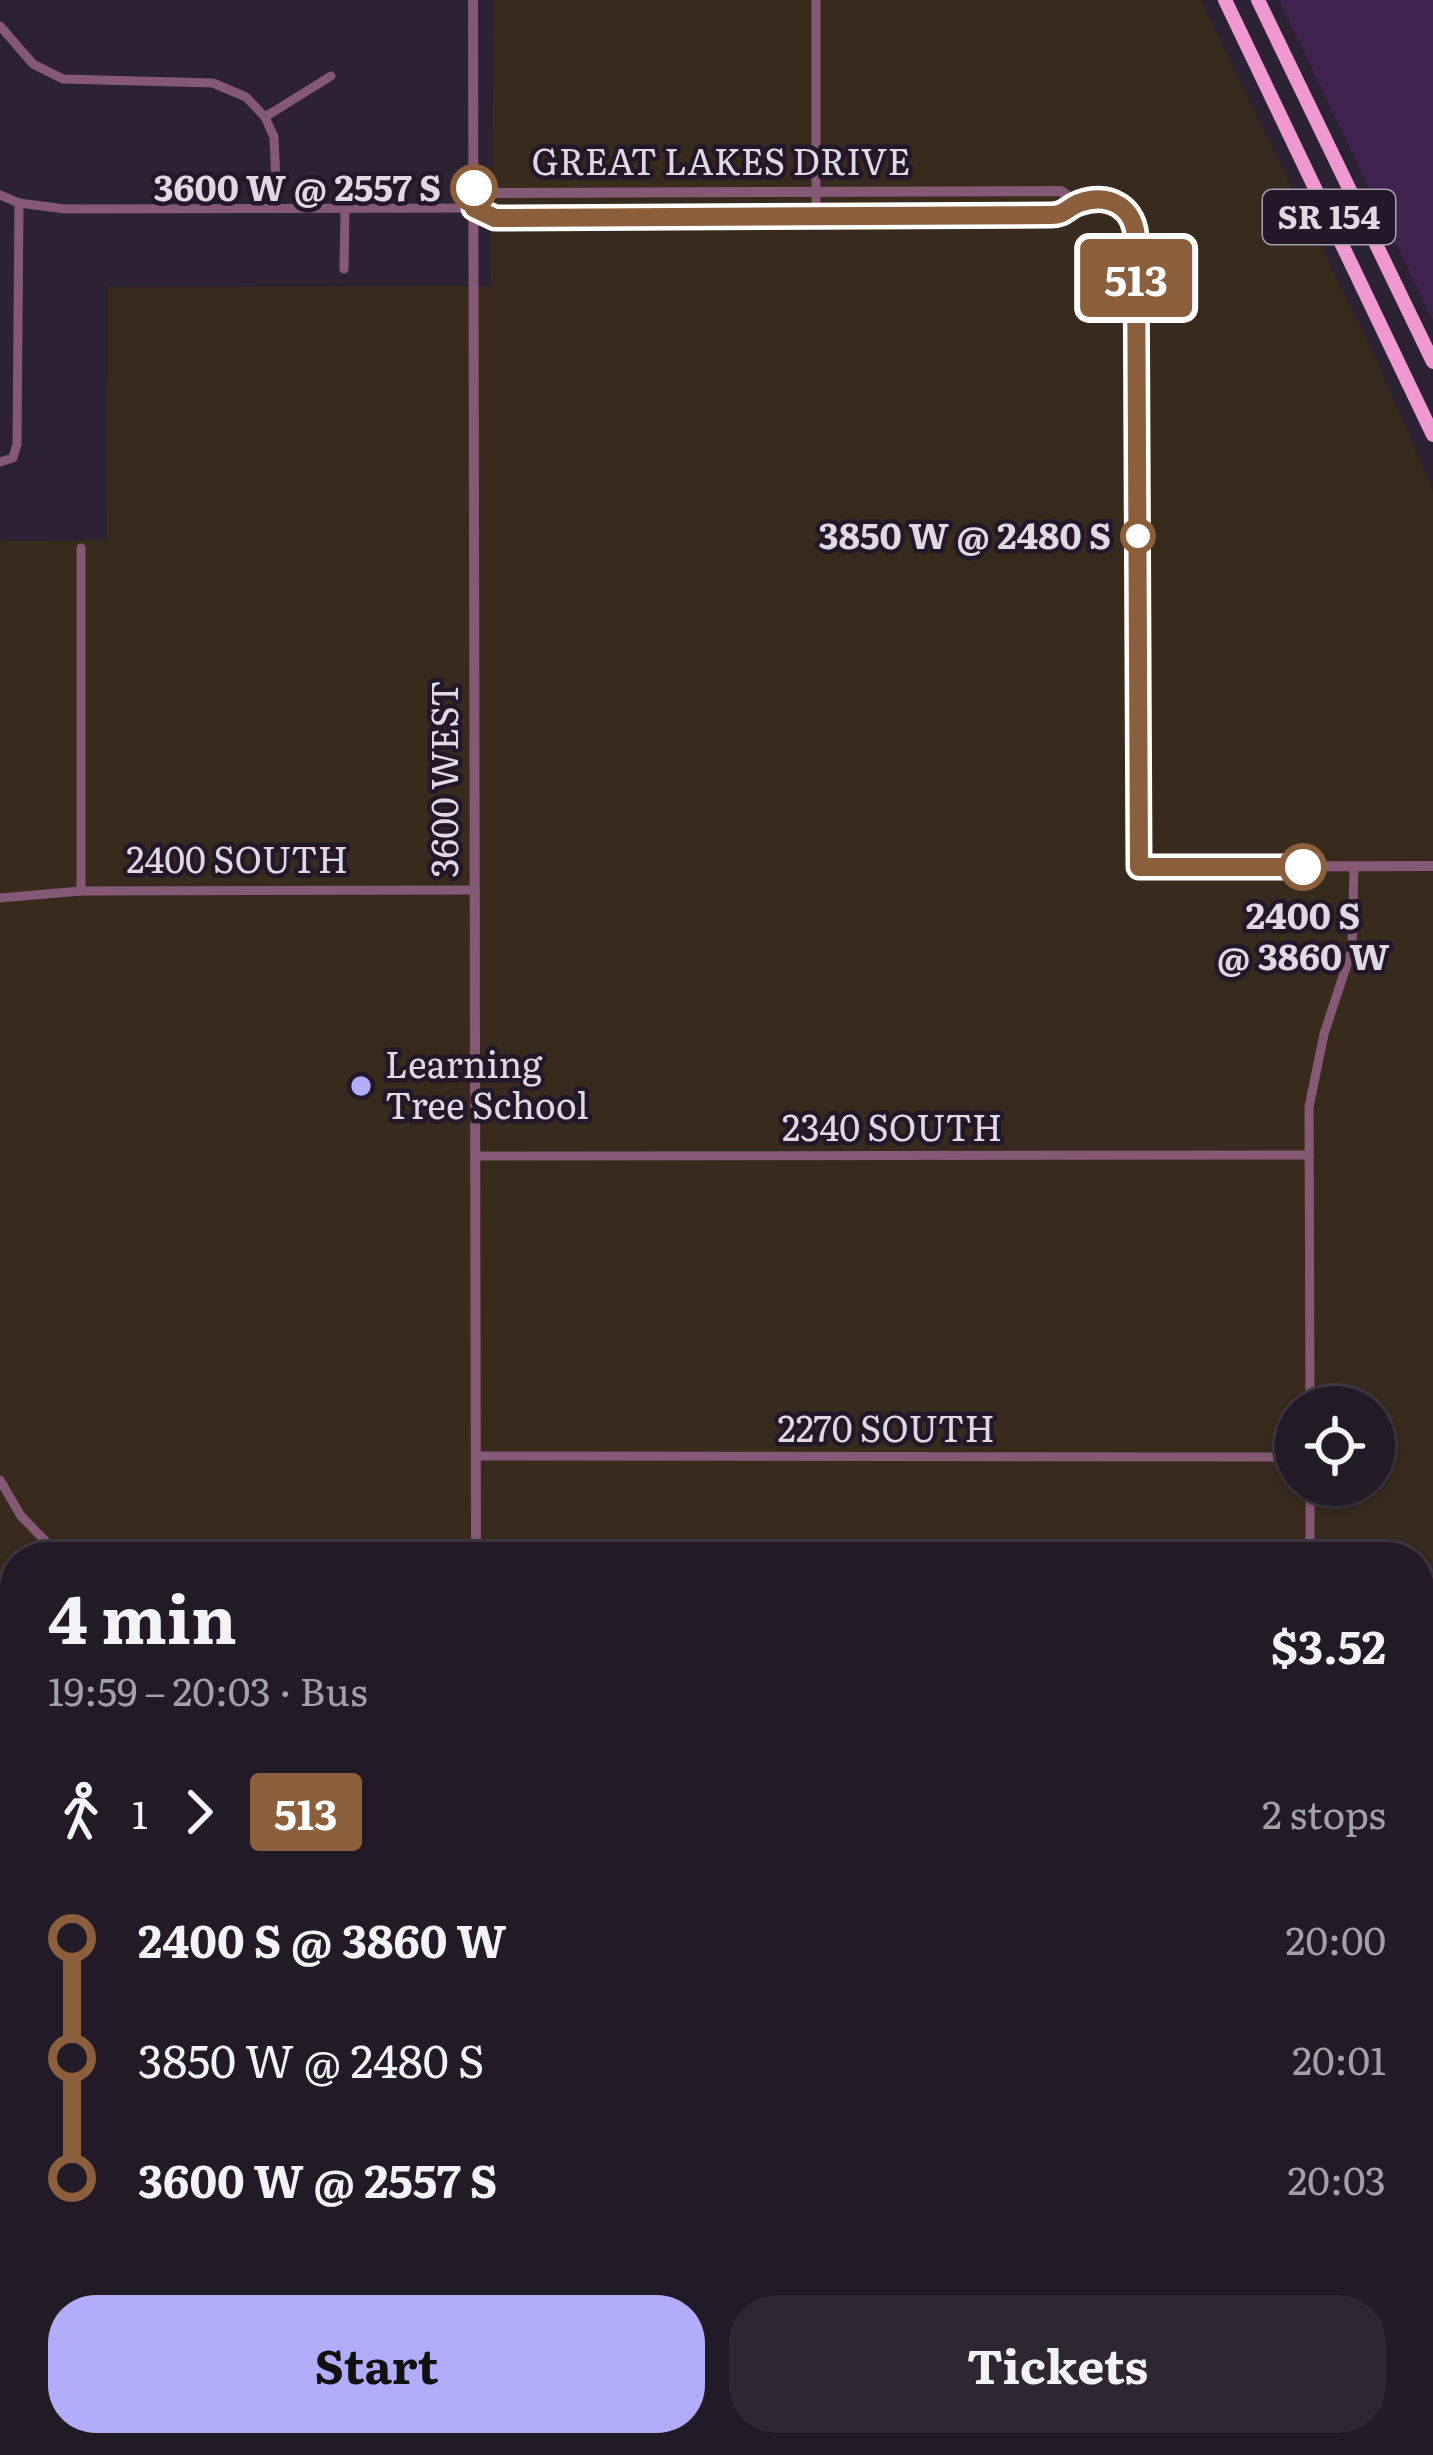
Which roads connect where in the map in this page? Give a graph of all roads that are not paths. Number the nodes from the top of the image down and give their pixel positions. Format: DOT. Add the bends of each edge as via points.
graph roads {
  1 [pos="473,0"];
  2 [pos="816,0"];
  3 [pos="1225,0"];
  4 [pos="1258,0"];
  5 [pos="0,26"];
  6 [pos="331,76"];
  7 [pos="265,117"];
  8 [pos="816,192"];
  9 [pos="0,195"];
  10 [pos="1080,202"];
  11 [pos="19,203"];
  12 [pos="277,208"];
  13 [pos="345,208"];
  14 [pos="474,208"];
  15 [pos="816,216"];
  16 [pos="344,269"];
  17 [pos="1433,362"];
  18 [pos="1433,435"];
  19 [pos="0,462"];
  20 [pos="81,548"];
  21 [pos="1433,866"];
  22 [pos="1354,867"];
  23 [pos="475,890"];
  24 [pos="81,891"];
  25 [pos="0,898"];
  26 [pos="1309,1154"];
  27 [pos="476,1156"];
  28 [pos="1310,1386"];
  29 [pos="476,1456"];
  30 [pos="1275,1456"];
  31 [pos="0,1480"];
  32 [pos="1310,1506"];
  33 [pos="46,1542"];
  34 [pos="476,1542"];
  35 [pos="1310,1542"];
  1 -- 14 [label="street, 3600 WEST"];
  2 -- 8 [label="street"];
  3 -- 18 [label="highway, SR 154"];
  4 -- 17 [label="highway, SR 154"];
  5 -- 7 [label="street" via="33,64 63,79 212,82"];
  6 -- 7 [label="street"];
  7 -- 12 [label="street" via="276,149"];
  8 -- 10 [label="street, GREAT LAKES DRIVE" via="1061,191"];
  8 -- 14 [label="street, GREAT LAKES DRIVE" via="494,193"];
  8 -- 15 [label="street"];
  9 -- 11 [label="street"];
  10 -- 15 [label="street, GREAT LAKES DRIVE" via="1062,215"];
  10 -- 22 [label="street, GREAT LAKES DRIVE" via="1112,202 1135,222 1139,867"];
  11 -- 12 [label="street"];
  11 -- 19 [label="street" via="17,444 14,458"];
  12 -- 13 [label="street"];
  13 -- 14 [label="street"];
  13 -- 16 [label="street"];
  14 -- 15 [label="street, GREAT LAKES DRIVE" via="495,218"];
  14 -- 23 [label="street, 3600 WEST"];
  20 -- 24 [label="street"];
  21 -- 22 [label="street"];
  22 -- 26 [label="street" via="1352,949 1311,1086"];
  23 -- 24 [label="street, 2400 SOUTH"];
  23 -- 27 [label="street, 3600 WEST"];
  24 -- 25 [label="street, 2400 SOUTH"];
  26 -- 27 [label="street, 2340 SOUTH"];
  26 -- 28 [label="street"];
  27 -- 29 [label="street, 3600 WEST"];
  29 -- 30 [label="street, 2270 SOUTH"];
  29 -- 34 [label="street, 3600 WEST"];
  31 -- 33 [label="street"];
  32 -- 35 [label="street"];
}
